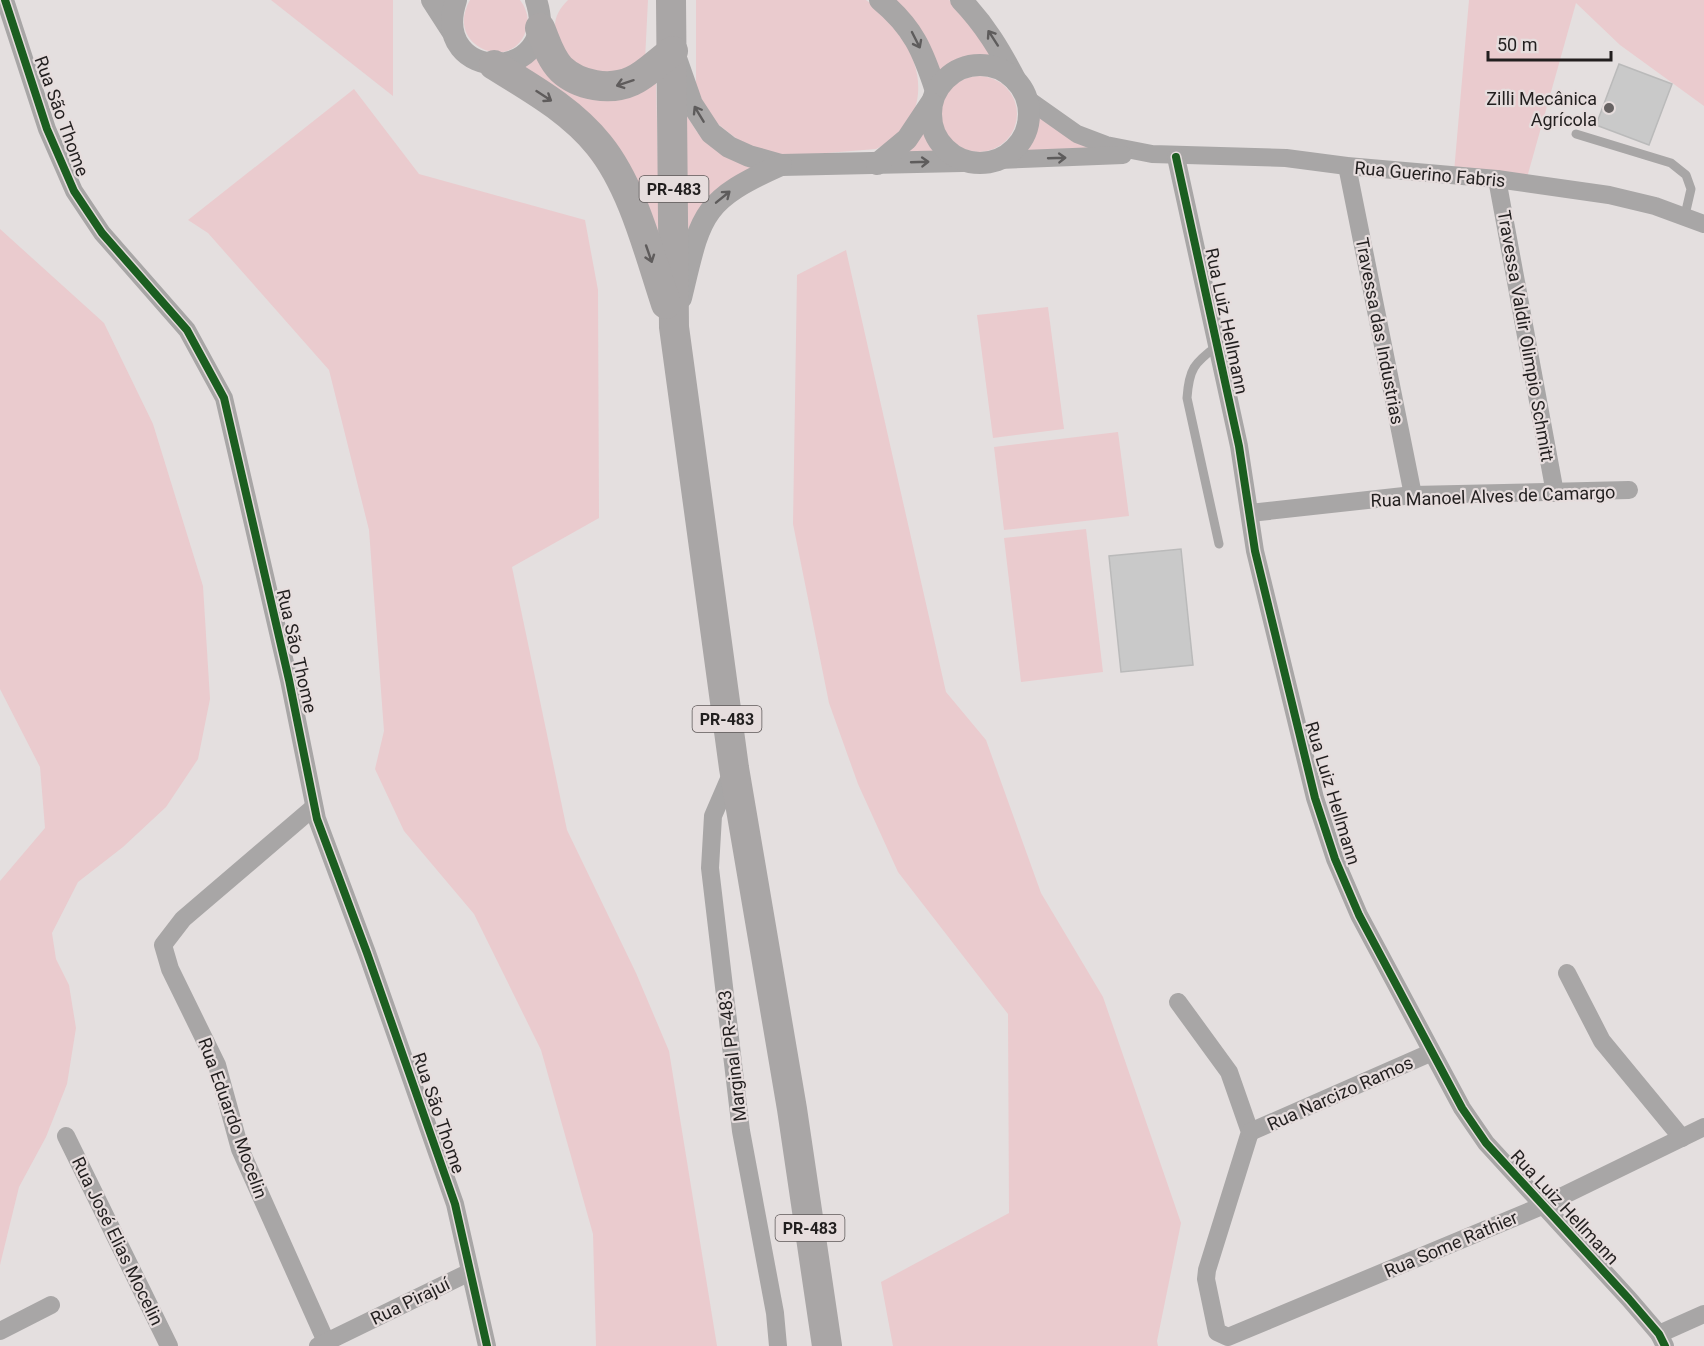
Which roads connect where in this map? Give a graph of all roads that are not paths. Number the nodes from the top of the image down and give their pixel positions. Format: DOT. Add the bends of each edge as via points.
graph roads {
  1 [pos="5,0"];
  2 [pos="432,0"];
  3 [pos="456,0"];
  4 [pos="880,0"];
  5 [pos="961,0"];
  6 [pos="671,7"];
  7 [pos="538,14"];
  8 [pos="452,31"];
  9 [pos="673,51"];
  10 [pos="494,65"];
  11 [pos="1022,90"];
  12 [pos="934,97"];
  13 [pos="1576,134"];
  14 [pos="1152,154"];
  15 [pos="1176,157"];
  16 [pos="999,160"];
  17 [pos="962,161"];
  18 [pos="877,164"];
  19 [pos="781,165"];
  20 [pos="1347,166"];
  21 [pos="1497,179"];
  22 [pos="1685,215"];
  23 [pos="1704,224"];
  24 [pos="674,327"];
  25 [pos="1217,346"];
  26 [pos="1629,490"];
  27 [pos="1555,494"];
  28 [pos="1413,495"];
  29 [pos="1250,513"];
  30 [pos="1219,544"];
  31 [pos="734,768"];
  32 [pos="314,807"];
  33 [pos="1567,973"];
  34 [pos="1178,1002"];
  35 [pos="1430,1053"];
  36 [pos="1704,1127"];
  37 [pos="1250,1132"];
  38 [pos="66,1136"];
  39 [pos="1682,1138"];
  40 [pos="1542,1206"];
  41 [pos="470,1272"];
  42 [pos="51,1305"];
  43 [pos="1704,1314"];
  44 [pos="0,1331"];
  45 [pos="1662,1340"];
  46 [pos="324,1345"];
  47 [pos="169,1346"];
  48 [pos="486,1346"];
  49 [pos="778,1346"];
  50 [pos="827,1346"];
  1 -- 32 [label="street, Rua São Thome" via="47,129 74,191 102,233 187,330 224,398"];
  2 -- 8 [label="street"];
  3 -- 8 [label="street" via="451,14"];
  4 -- 12 [label="street, one-way" via="913,33 926,59"];
  11 -- 5 [label="street, one-way" via="996,41"];
  6 -- 9 [label="highway, PR-483"];
  9 -- 7 [label="highway, one-way" via="633,81 617,86 576,80 551,56"];
  7 -- 10 [label="street" via="529,51"];
  8 -- 10 [label="street" via="464,51"];
  19 -- 9 [label="street, one-way" via="729,147 711,133 692,104"];
  9 -- 24 [label="highway, PR-483"];
  10 -- 24 [label="highway, one-way" via="559,106 600,145 628,195"];
  11 -- 12 [label="street" via="998,68 974,65 952,73"];
  11 -- 14 [label="street" via="1077,134 1106,145"];
  11 -- 16 [label="street" via="1029,117 1025,135"];
  12 -- 17 [label="street" via="931,126 936,137"];
  12 -- 18 [label="street" via="908,139"];
  13 -- 22 [label="lane" via="1671,163 1686,176 1692,189"];
  14 -- 15 [label="street, Rua Guerino Fabris"];
  16 -- 14 [label="street, one-way"];
  15 -- 20 [label="street, Rua Guerino Fabris" via="1286,158"];
  15 -- 25 [label="street, Rua Luiz Hellmann"];
  16 -- 17 [label="street" via="987,164"];
  18 -- 17 [label="street, one-way"];
  18 -- 19 [label="street"];
  24 -- 19 [label="street, one-way" via="699,228 705,218 718,200 743,182"];
  20 -- 21 [label="street, Rua Guerino Fabris"];
  20 -- 28 [label="street, Travessa das Industrias"];
  21 -- 22 [label="street, Rua Guerino Fabris" via="1609,195"];
  21 -- 27 [label="street, Travessa Valdir Olimpio Schmitt"];
  22 -- 23 [label="street, Rua Guerino Fabris"];
  24 -- 31 [label="highway, PR-483"];
  25 -- 29 [label="street, Rua Luiz Hellmann"];
  25 -- 30 [label="lane" via="1195,362 1188,379 1187,398"];
  26 -- 27 [label="street, Rua Manoel Alves de Camargo"];
  27 -- 28 [label="street, Rua Manoel Alves de Camargo"];
  28 -- 29 [label="street, Rua Manoel Alves de Camargo"];
  29 -- 35 [label="street, Rua Luiz Hellmann" via="1255,551 1297,725 1335,859 1359,915"];
  31 -- 49 [label="street, Marginal PR-483" via="713,816 710,868 741,1131"];
  31 -- 50 [label="highway, PR-483" via="792,1109"];
  32 -- 41 [label="street, Rua São Thome" via="455,1204"];
  32 -- 46 [label="street, Rua Eduardo Mocelin" via="183,919 163,945 170,969 217,1065 240,1149"];
  33 -- 39 [label="street" via="1602,1041"];
  34 -- 37 [label="street" via="1229,1072"];
  35 -- 37 [label="street, Rua Narcizo Ramos"];
  35 -- 40 [label="street, Rua Luiz Hellmann" via="1486,1143"];
  36 -- 39 [label="street, Rua Some Rathier"];
  37 -- 40 [label="street, Rua Some Rathier" via="1206,1279 1217,1332 1228,1338"];
  38 -- 47 [label="street, Rua José Elias Mocelin"];
  39 -- 40 [label="street, Rua Some Rathier"];
  40 -- 45 [label="street, Rua Luiz Hellmann"];
  41 -- 46 [label="street, Rua Pirajuí"];
  41 -- 48 [label="street, Rua São Thome"];
  42 -- 44 [label="street"];
  43 -- 45 [label="street"];
}
